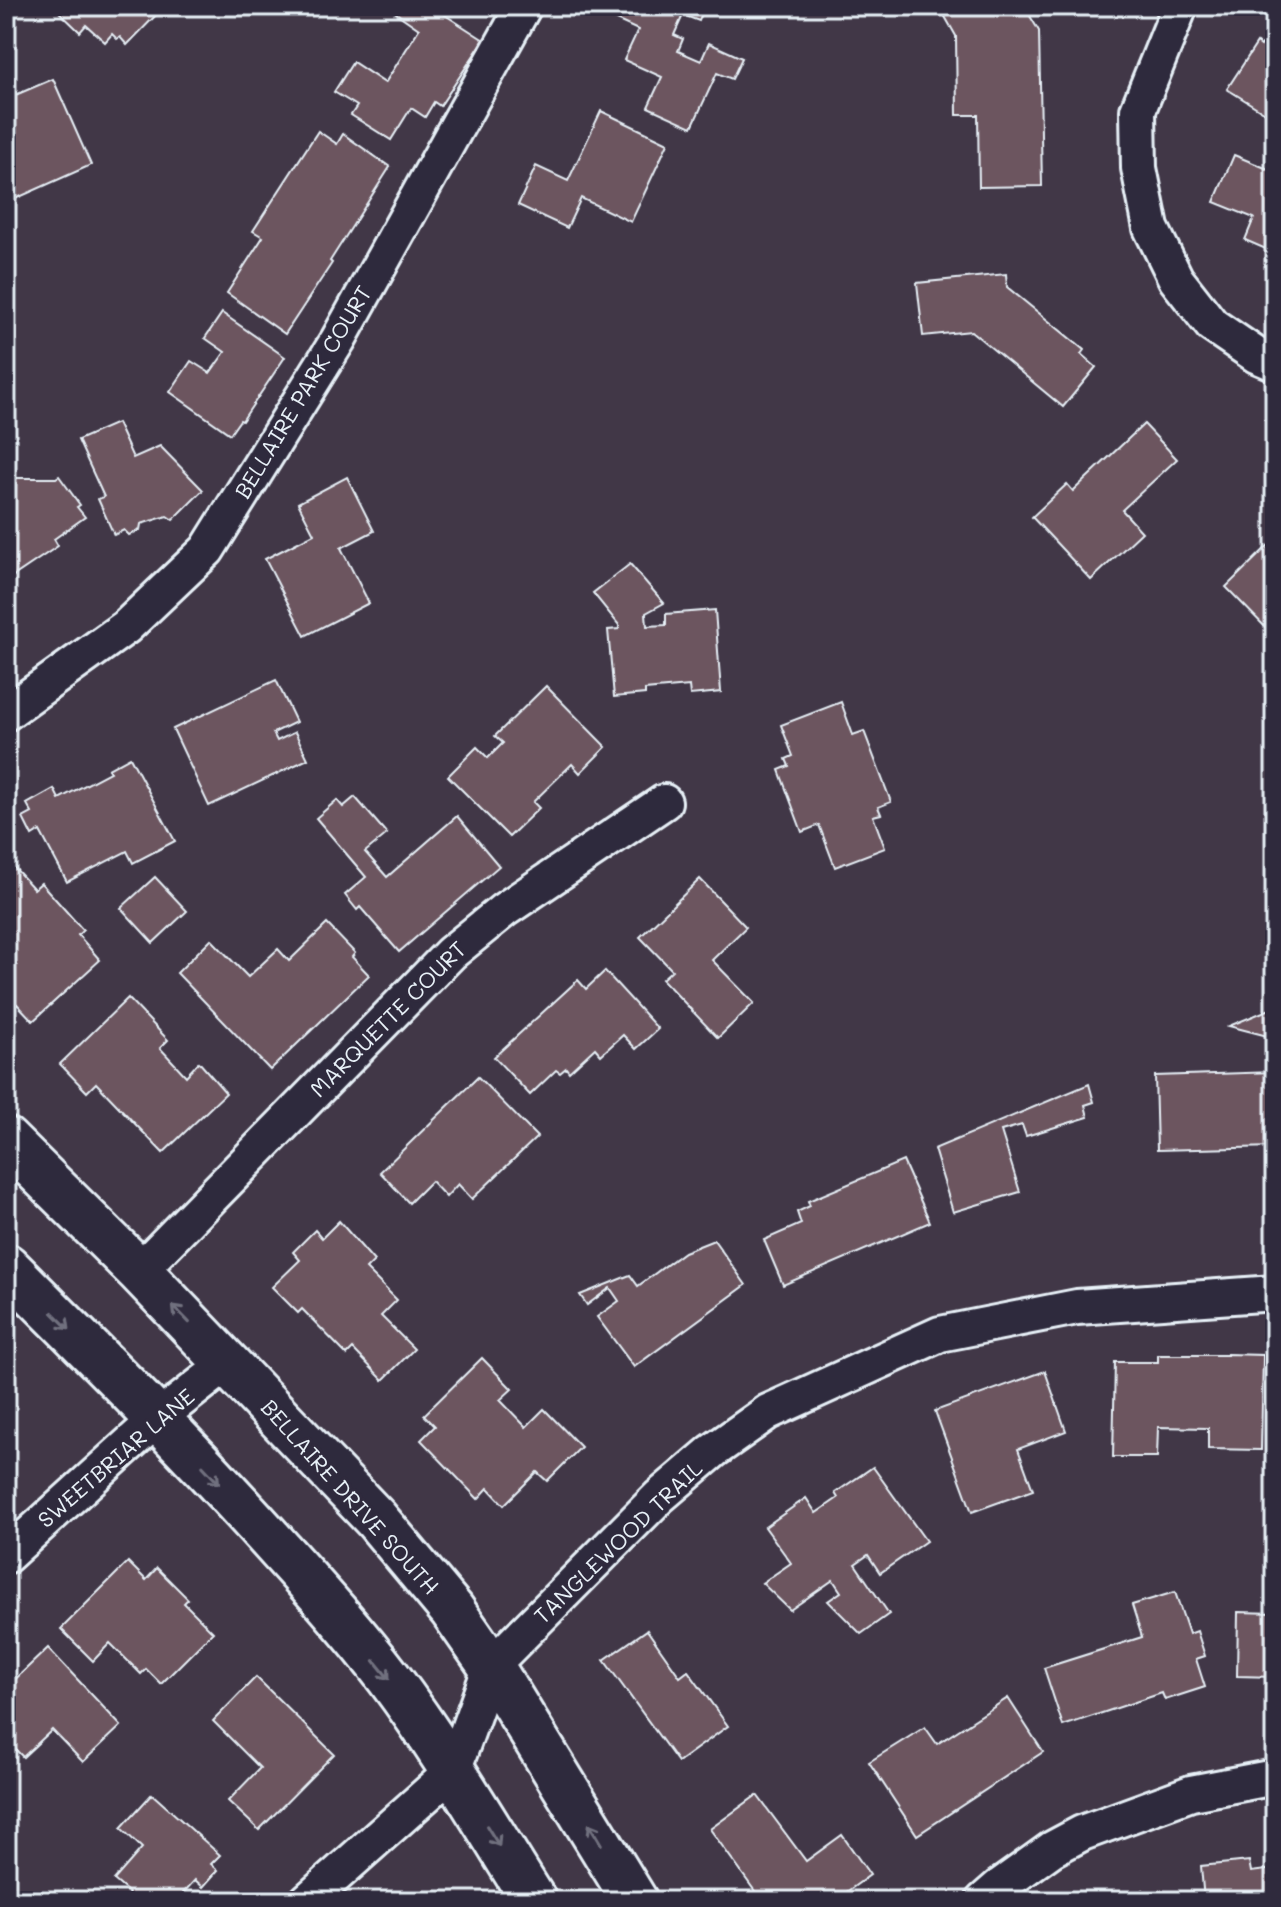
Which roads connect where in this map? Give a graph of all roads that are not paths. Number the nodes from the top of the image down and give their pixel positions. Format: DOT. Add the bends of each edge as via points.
graph roads {
  1 [pos="524,6"];
  2 [pos="1180,6"];
  3 [pos="1275,363"];
  4 [pos="6,713"];
  5 [pos="664,802"];
  6 [pos="6,1140"];
  7 [pos="6,1266"];
  8 [pos="139,1271"];
  9 [pos="1275,1293"];
  10 [pos="228,1363"];
  11 [pos="158,1418"];
  12 [pos="6,1556"];
  13 [pos="491,1666"];
  14 [pos="453,1771"];
  15 [pos="1275,1777"];
  16 [pos="307,1901"];
  17 [pos="534,1901"];
  18 [pos="635,1901"];
  19 [pos="983,1901"];
  1 -- 4 [label="street, BELLAIRE PARK COURT" via="338,340 207,550 126,627"];
  2 -- 3 [label="street" via="1138,110 1139,168 1151,228 1176,279 1212,325"];
  5 -- 8 [label="street, MARQUETTE COURT" via="504,910 451,953"];
  6 -- 8 [label="main road, BELLAIRE DRIVE SOUTH"];
  7 -- 11 [label="main road, one-way"];
  10 -- 8 [label="main road, BELLAIRE DRIVE SOUTH, one-way"];
  9 -- 13 [label="street, TANGLEWOOD TRAIL" via="1077,1307 940,1334 768,1412 659,1497"];
  10 -- 11 [label="street, SWEETBRIAR LANE"];
  10 -- 13 [label="main road, BELLAIRE DRIVE SOUTH" via="376,1519"];
  11 -- 12 [label="street, SWEETBRIAR LANE"];
  11 -- 14 [label="main road, one-way" via="319,1594 388,1677"];
  13 -- 14 [label="street, TANGLEWOOD TRAIL"];
  18 -- 13 [label="main road, BELLAIRE DRIVE SOUTH, one-way"];
  14 -- 16 [label="street, TANGLEWOOD TRAIL"];
  14 -- 17 [label="main road, one-way"];
  15 -- 19 [label="street" via="1191,1793 1082,1833"];
}
